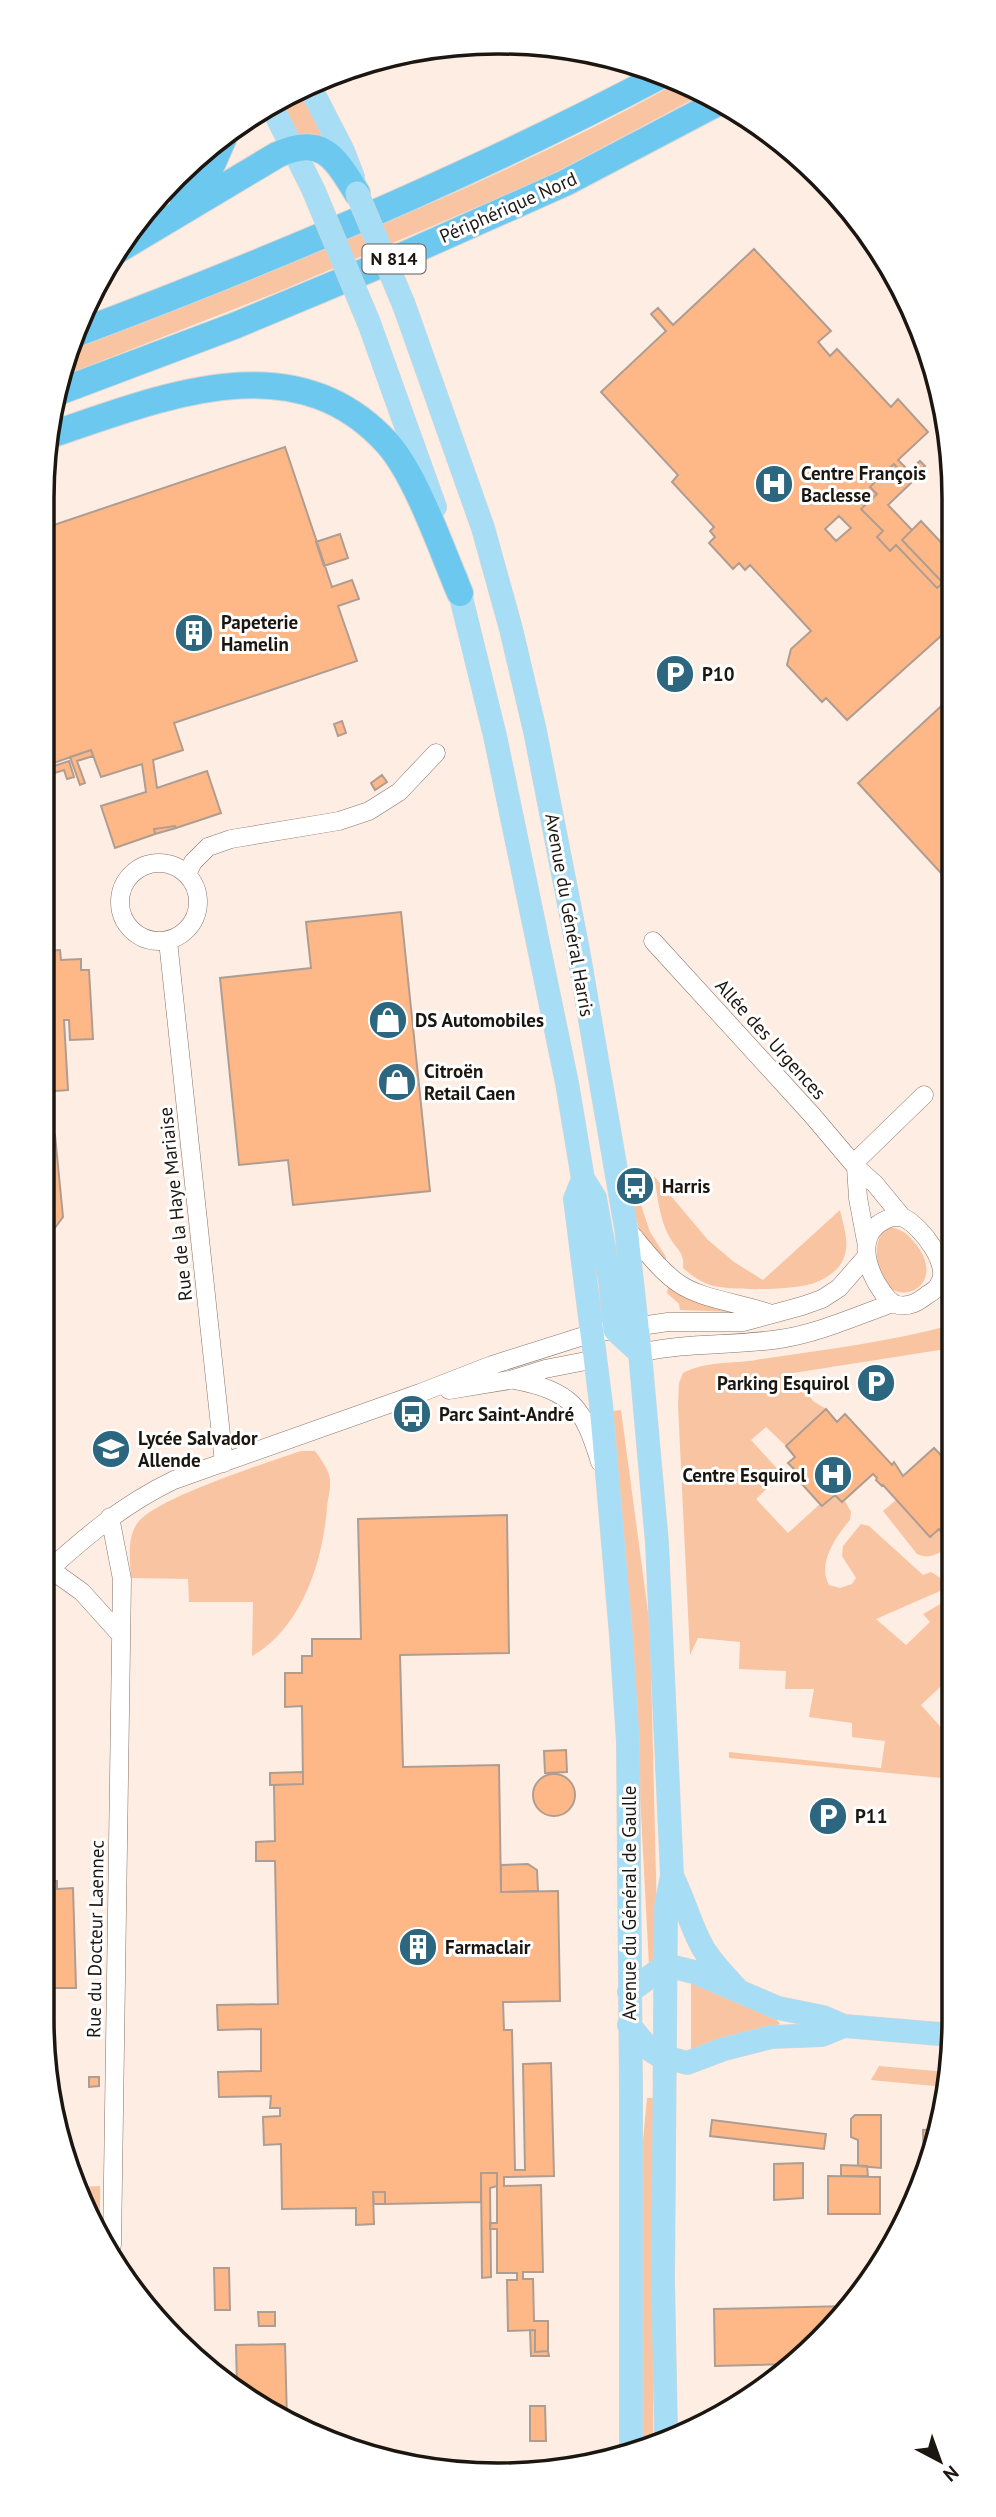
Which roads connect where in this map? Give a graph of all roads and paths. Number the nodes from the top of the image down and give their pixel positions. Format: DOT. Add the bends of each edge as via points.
graph roads {
  1 [pos="650,81"];
  2 [pos="314,94"];
  3 [pos="708,108"];
  4 [pos="276,114"];
  5 [pos="293,148"];
  6 [pos="216,155"];
  7 [pos="351,180"];
  8 [pos="171,218"];
  9 [pos="139,237"];
  10 [pos="88,329"];
  11 [pos="68,389"];
  12 [pos="59,432"];
  13 [pos="460,593"];
  14 [pos="436,753"];
  15 [pos="187,874"];
  16 [pos="167,941"];
  17 [pos="653,941"];
  18 [pos="924,1095"];
  19 [pos="855,1165"];
  20 [pos="903,1217"];
  21 [pos="626,1227"];
  22 [pos="866,1249"];
  23 [pos="942,1258"];
  24 [pos="942,1280"];
  25 [pos="893,1303"];
  26 [pos="771,1314"];
  27 [pos="615,1330"];
  28 [pos="640,1353"];
  29 [pos="596,1359"];
  30 [pos="510,1380"];
  31 [pos="421,1394"];
  32 [pos="224,1463"];
  33 [pos="607,1487"];
  34 [pos="110,1517"];
  35 [pos="54,1565"];
  36 [pos="54,1576"];
  37 [pos="120,1633"];
  38 [pos="672,1875"];
  39 [pos="666,1965"];
  40 [pos="738,1990"];
  41 [pos="629,1992"];
  42 [pos="629,2025"];
  43 [pos="844,2026"];
  44 [pos="941,2034"];
  45 [pos="666,2058"];
  46 [pos="112,2237"];
  47 [pos="666,2430"];
  48 [pos="631,2442"];
  1 -- 10 [label="highway, N 814" via="427,192 209,284"];
  2 -- 7 [label="main road, Avenue du Général Harris" via="343,150"];
  3 -- 11 [label="highway, Périphérique Nord / N 814" via="565,183 425,245 234,326"];
  4 -- 5 [label="main road, Avenue du Général Harris"];
  5 -- 7 [label="highway" via="327,153"];
  5 -- 8 [label="highway"];
  5 -- 13 [label="main road, Avenue du Général Harris, bridge" via="369,323 444,532"];
  6 -- 8 [label="highway" via="198,187"];
  7 -- 21 [label="main road, Avenue du Général Harris, bridge" via="404,305 482,528 511,629 578,950"];
  8 -- 9 [label="highway"];
  12 -- 13 [label="highway" via="210,387 272,384 307,391 363,421 389,446 426,513"];
  13 -- 27 [label="main road, Avenue du Général Harris" via="495,736 567,1083 583,1179 575,1199"];
  14 -- 15 [label="street" via="398,792 369,811 339,821 230,839 208,847"];
  15 -- 16 [label="street" via="194,884 195,919 179,937"];
  15 -- 16 [label="street" via="176,866 149,864 127,878 121,891 122,918 130,929 141,938"];
  16 -- 32 [label="street, Rue de la Haye Mariaise"];
  17 -- 19 [label="street, Allée des Urgences"];
  18 -- 19 [label="street"];
  19 -- 20 [label="street, Allée des Urgences"];
  19 -- 22 [label="street"];
  20 -- 22 [label="street" via="881,1221"];
  20 -- 23 [label="street"];
  21 -- 26 [label="street" via="679,1284"];
  21 -- 27 [label="main road, Avenue du Général Harris"];
  22 -- 25 [label="street" via="868,1268"];
  22 -- 26 [label="street" via="839,1288 822,1299"];
  24 -- 25 [label="street" via="916,1304"];
  25 -- 28 [label="street" via="784,1338 739,1345 669,1346"];
  26 -- 27 [label="street" via="743,1322 668,1322"];
  27 -- 28 [label="main road, Avenue du Général Harris"];
  27 -- 29 [label="main road, Avenue du Général Harris"];
  27 -- 31 [label="street" via="492,1365"];
  28 -- 29 [label="main road"];
  28 -- 38 [label="main road, Avenue du Général de Gaulle" via="657,1543"];
  29 -- 30 [label="street"];
  29 -- 33 [label="main road, Avenue du Général de Gaulle"];
  30 -- 31 [label="street"];
  30 -- 33 [label="street" via="555,1391 575,1406 590,1430"];
  31 -- 32 [label="street"];
  32 -- 34 [label="street" via="165,1484"];
  33 -- 41 [label="main road, Avenue du Général de Gaulle" via="628,1742"];
  34 -- 35 [label="street"];
  34 -- 37 [label="street, Rue du Docteur Laennec" via="122,1579"];
  36 -- 37 [label="street" via="82,1592"];
  37 -- 46 [label="street, Rue du Docteur Laennec"];
  38 -- 39 [label="main road, Avenue du Général de Gaulle" via="666,1906"];
  38 -- 40 [label="main road" via="702,1946"];
  39 -- 40 [label="main road"];
  39 -- 41 [label="main road"];
  39 -- 45 [label="main road, Avenue du Général de Gaulle"];
  40 -- 43 [label="main road" via="778,2008"];
  41 -- 42 [label="main road, Avenue du Général de Gaulle"];
  42 -- 45 [label="main road" via="649,2049"];
  42 -- 48 [label="main road, Avenue du Général de Gaulle"];
  43 -- 44 [label="main road"];
  43 -- 45 [label="main road" via="822,2035 771,2037 687,2063"];
  45 -- 47 [label="main road, Avenue du Général de Gaulle"];
}
